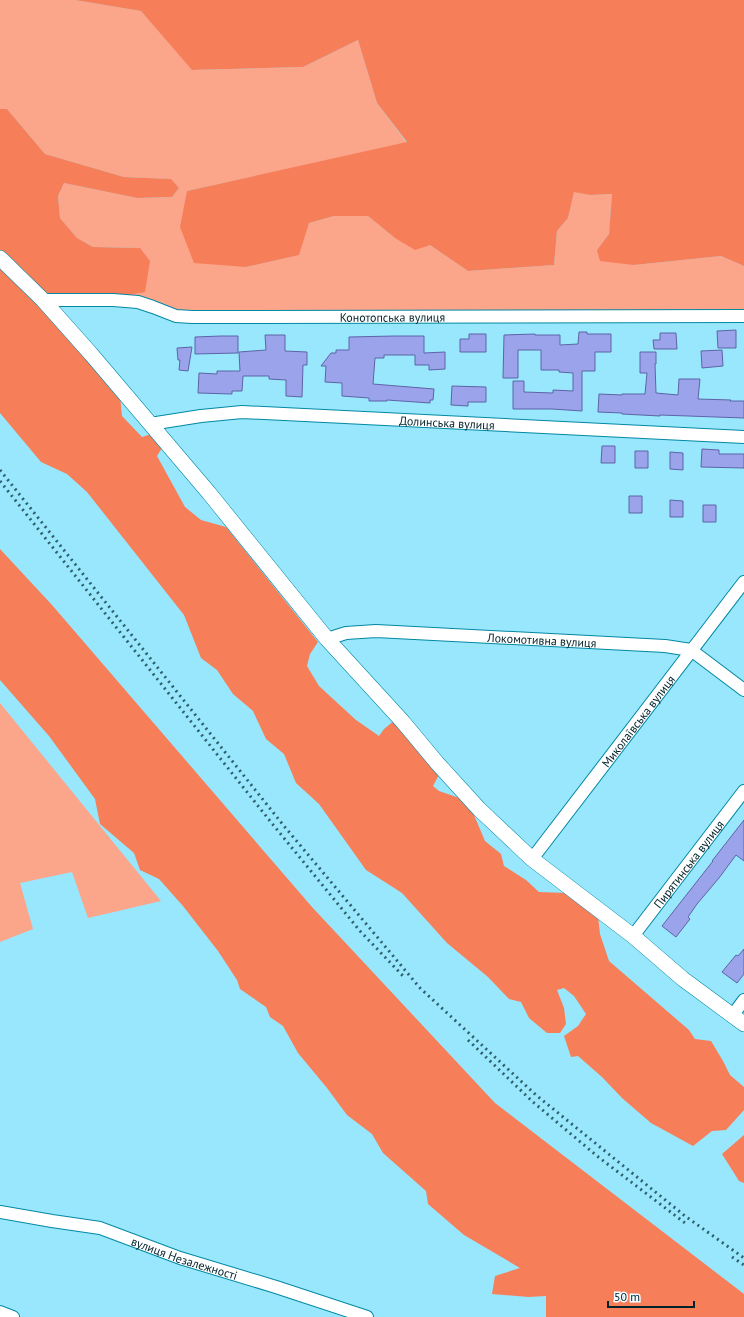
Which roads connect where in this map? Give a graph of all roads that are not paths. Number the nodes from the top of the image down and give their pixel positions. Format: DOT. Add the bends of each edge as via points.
graph roads {
  1 [pos="0,258"];
  2 [pos="43,300"];
  3 [pos="744,316"];
  4 [pos="150,424"];
  5 [pos="744,437"];
  6 [pos="744,582"];
  7 [pos="327,639"];
  8 [pos="691,650"];
  9 [pos="744,690"];
  10 [pos="744,791"];
  11 [pos="532,859"];
  12 [pos="633,936"];
  13 [pos="744,1000"];
  14 [pos="738,1020"];
  15 [pos="0,1212"];
  16 [pos="0,1312"];
  17 [pos="13,1317"];
  18 [pos="366,1317"];
  1 -- 2 [label="street"];
  2 -- 3 [label="street, Конотопська вулиця" via="138,302 176,316 192,317"];
  2 -- 4 [label="street"];
  4 -- 5 [label="street, Долинська вулиця" via="242,412"];
  4 -- 7 [label="street"];
  6 -- 8 [label="street, Миколаївська вулиця"];
  7 -- 8 [label="street, Локомотивна вулиця" via="346,633 376,631 665,646"];
  7 -- 11 [label="street" via="479,809"];
  8 -- 9 [label="street, Локомотивна вулиця"];
  8 -- 11 [label="street, Миколаївська вулиця"];
  10 -- 12 [label="street, Пирятинська вулиця"];
  11 -- 12 [label="street"];
  12 -- 14 [label="street"];
  13 -- 14 [label="street"];
  15 -- 18 [label="street, вулиця Незалежності" via="100,1228 180,1258 276,1286"];
  16 -- 17 [label="street"];
}
